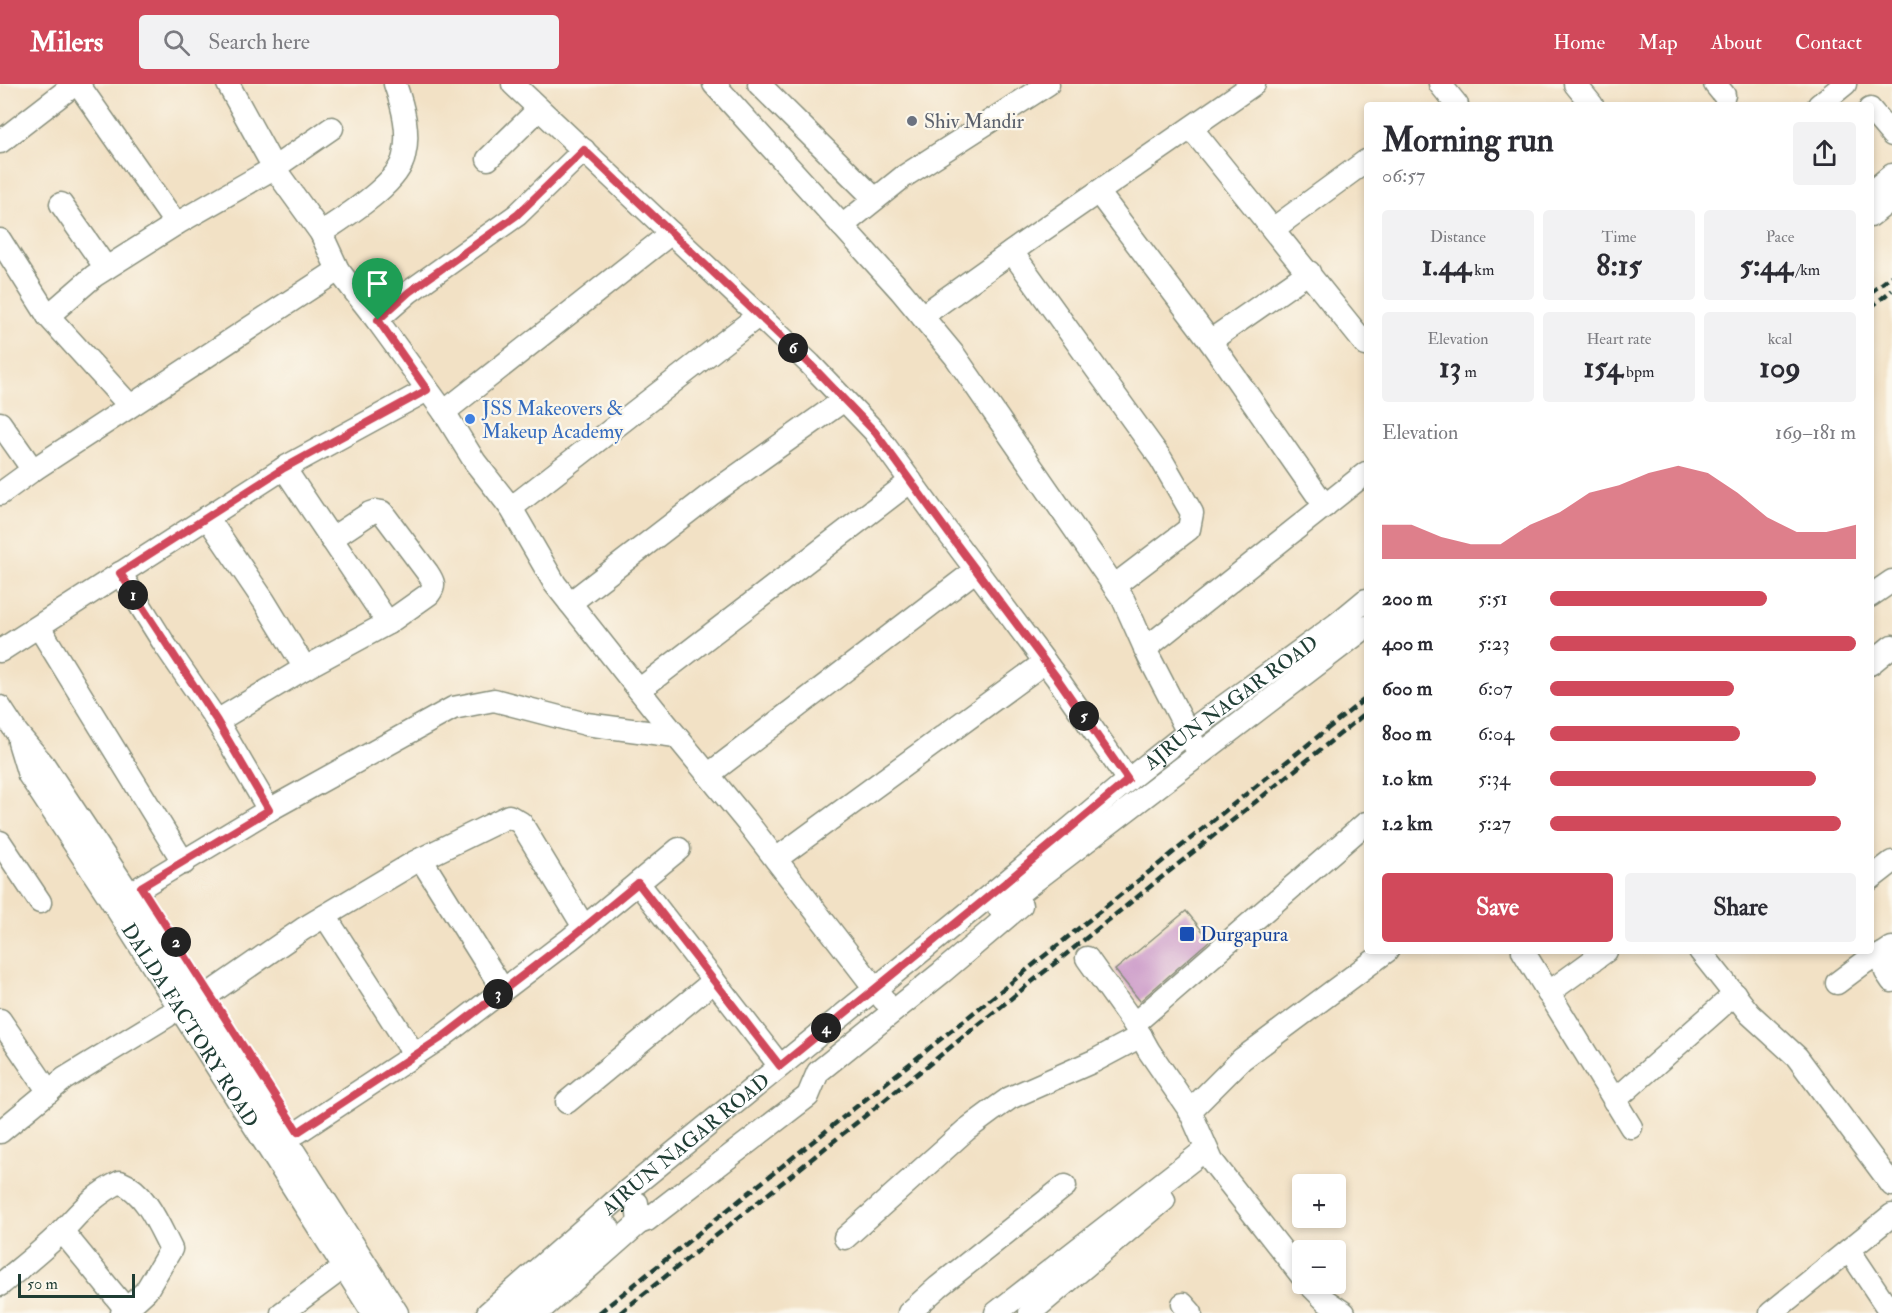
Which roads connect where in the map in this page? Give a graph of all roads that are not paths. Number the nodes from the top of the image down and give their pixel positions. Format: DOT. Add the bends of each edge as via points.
graph roads {
  1 [pos="77,84"];
  2 [pos="395,84"];
  3 [pos="513,84"];
  4 [pos="714,84"];
  5 [pos="759,84"];
  6 [pos="1048,84"];
  7 [pos="1575,84"];
  8 [pos="1845,84"];
  9 [pos="1850,84"];
  10 [pos="235,87"];
  11 [pos="1244,87"];
  12 [pos="1590,102"];
  13 [pos="1823,102"];
  14 [pos="1865,102"];
  15 [pos="539,109"];
  16 [pos="1874,114"];
  17 [pos="332,128"];
  18 [pos="1191,128"];
  19 [pos="1892,135"];
  20 [pos="0,142"];
  21 [pos="584,150"];
  22 [pos="488,159"];
  23 [pos="1364,164"];
  24 [pos="274,168"];
  25 [pos="1892,176"];
  26 [pos="1874,190"];
  27 [pos="1098,192"];
  28 [pos="875,199"];
  29 [pos="1892,199"];
  30 [pos="61,204"];
  31 [pos="1874,213"];
  32 [pos="176,224"];
  33 [pos="842,226"];
  34 [pos="1273,229"];
  35 [pos="321,233"];
  36 [pos="671,233"];
  37 [pos="0,240"];
  38 [pos="1012,252"];
  39 [pos="106,268"];
  40 [pos="338,270"];
  41 [pos="1309,272"];
  42 [pos="759,315"];
  43 [pos="48,316"];
  44 [pos="922,316"];
  45 [pos="378,320"];
  46 [pos="1210,341"];
  47 [pos="1364,342"];
  48 [pos="427,390"];
  49 [pos="844,400"];
  50 [pos="130,406"];
  51 [pos="444,412"];
  52 [pos="0,423"];
  53 [pos="284,468"];
  54 [pos="33,470"];
  55 [pos="1364,475"];
  56 [pos="911,482"];
  57 [pos="0,494"];
  58 [pos="1325,506"];
  59 [pos="511,508"];
  60 [pos="207,517"];
  61 [pos="332,539"];
  62 [pos="976,570"];
  63 [pos="120,573"];
  64 [pos="1892,580"];
  65 [pos="1114,586"];
  66 [pos="1874,593"];
  67 [pos="1364,602"];
  68 [pos="570,603"];
  69 [pos="388,623"];
  70 [pos="39,627"];
  71 [pos="1364,629"];
  72 [pos="1892,646"];
  73 [pos="1145,649"];
  74 [pos="0,651"];
  75 [pos="1874,661"];
  76 [pos="1045,662"];
  77 [pos="305,668"];
  78 [pos="639,690"];
  79 [pos="0,707"];
  80 [pos="217,721"];
  81 [pos="1188,733"];
  82 [pos="676,736"];
  83 [pos="1200,754"];
  84 [pos="36,770"];
  85 [pos="708,775"];
  86 [pos="1128,780"];
  87 [pos="269,810"];
  88 [pos="1364,825"];
  89 [pos="0,842"];
  90 [pos="679,849"];
  91 [pos="776,859"];
  92 [pos="421,860"];
  93 [pos="1892,862"];
  94 [pos="184,863"];
  95 [pos="1874,876"];
  96 [pos="638,883"];
  97 [pos="1005,883"];
  98 [pos="123,887"];
  99 [pos="40,902"];
  100 [pos="325,916"];
  101 [pos="584,927"];
  102 [pos="1888,951"];
  103 [pos="1383,954"];
  104 [pos="1525,954"];
  105 [pos="1602,954"];
  106 [pos="1702,954"];
  107 [pos="1087,958"];
  108 [pos="714,981"];
  109 [pos="1892,981"];
  110 [pos="1838,983"];
  111 [pos="503,990"];
  112 [pos="1548,993"];
  113 [pos="209,994"];
  114 [pos="879,994"];
  115 [pos="1735,994"];
  116 [pos="167,1016"];
  117 [pos="0,1020"];
  118 [pos="1138,1030"];
  119 [pos="414,1054"];
  120 [pos="780,1066"];
  121 [pos="49,1092"];
  122 [pos="1614,1101"];
  123 [pos="567,1102"];
  124 [pos="1190,1111"];
  125 [pos="1631,1127"];
  126 [pos="0,1132"];
  127 [pos="298,1132"];
  128 [pos="1209,1155"];
  129 [pos="1892,1185"];
  130 [pos="1065,1186"];
  131 [pos="638,1213"];
  132 [pos="1892,1215"];
  133 [pos="62,1231"];
  134 [pos="845,1238"];
  135 [pos="1849,1250"];
  136 [pos="1292,1263"];
  137 [pos="332,1276"];
  138 [pos="0,1285"];
  139 [pos="1319,1294"];
  140 [pos="123,1311"];
  141 [pos="282,1313"];
  142 [pos="356,1313"];
  143 [pos="373,1313"];
  144 [pos="397,1313"];
  145 [pos="412,1313"];
  146 [pos="488,1313"];
  147 [pos="513,1313"];
  148 [pos="537,1313"];
  149 [pos="909,1313"];
  150 [pos="996,1313"];
  151 [pos="1030,1313"];
  152 [pos="1344,1313"];
  153 [pos="1771,1313"];
  154 [pos="1891,1313"];
  1 -- 20 [label="street"];
  1 -- 32 [label="street"];
  2 -- 35 [label="street" via="406,126 404,158 387,184"];
  3 -- 15 [label="street"];
  4 -- 33 [label="street"];
  5 -- 28 [label="street"];
  6 -- 28 [label="street"];
  7 -- 12 [label="street"];
  8 -- 13 [label="street"];
  9 -- 14 [label="street"];
  10 -- 24 [label="street"];
  11 -- 18 [label="street"];
  15 -- 21 [label="street"];
  15 -- 22 [label="street"];
  16 -- 19 [label="street"];
  17 -- 24 [label="street"];
  18 -- 27 [label="street"];
  18 -- 34 [label="street"];
  21 -- 36 [label="street"];
  21 -- 45 [label="street" via="517,215 409,292"];
  23 -- 34 [label="street"];
  24 -- 32 [label="street"];
  24 -- 35 [label="street"];
  25 -- 26 [label="street"];
  27 -- 38 [label="street"];
  27 -- 46 [label="street"];
  28 -- 33 [label="street"];
  29 -- 31 [label="street"];
  30 -- 39 [label="street"];
  32 -- 39 [label="street"];
  33 -- 44 [label="street"];
  34 -- 41 [label="street"];
  35 -- 40 [label="street"];
  36 -- 42 [label="street"];
  36 -- 51 [label="street"];
  37 -- 43 [label="street"];
  38 -- 44 [label="street"];
  38 -- 65 [label="street" via="1161,459 1192,513 1189,529"];
  39 -- 43 [label="street"];
  40 -- 45 [label="street"];
  40 -- 50 [label="street"];
  41 -- 46 [label="street"];
  41 -- 47 [label="street"];
  42 -- 49 [label="street"];
  42 -- 59 [label="street"];
  43 -- 50 [label="street"];
  44 -- 65 [label="street" via="975,383"];
  45 -- 48 [label="street"];
  46 -- 58 [label="street"];
  48 -- 51 [label="street"];
  48 -- 53 [label="street"];
  49 -- 56 [label="street" via="875,432"];
  49 -- 68 [label="street" via="710,495"];
  50 -- 54 [label="street"];
  51 -- 59 [label="street" via="475,462"];
  52 -- 54 [label="street"];
  53 -- 60 [label="street"];
  53 -- 61 [label="street"];
  54 -- 57 [label="street"];
  55 -- 58 [label="street"];
  56 -- 62 [label="street"];
  56 -- 78 [label="street"];
  58 -- 73 [label="street"];
  59 -- 68 [label="street"];
  60 -- 63 [label="street"];
  60 -- 77 [label="street"];
  61 -- 69 [label="street"];
  61 -- 69 [label="street" via="379,511 427,572 434,586 429,594"];
  62 -- 76 [label="street"];
  62 -- 85 [label="street"];
  63 -- 70 [label="street"];
  63 -- 80 [label="street"];
  64 -- 66 [label="street"];
  65 -- 73 [label="street"];
  67 -- 81 [label="street, AJRUN NAGAR ROAD"];
  68 -- 78 [label="street"];
  69 -- 77 [label="street"];
  70 -- 74 [label="street"];
  70 -- 94 [label="street"];
  71 -- 83 [label="street, AJRUN NAGAR ROAD"];
  72 -- 75 [label="street"];
  73 -- 81 [label="street"];
  76 -- 86 [label="street"];
  76 -- 91 [label="street"];
  77 -- 80 [label="street"];
  78 -- 82 [label="street"];
  79 -- 84 [label="street, DALDA FACTORY ROAD"];
  80 -- 87 [label="street"];
  81 -- 83 [label="street"];
  81 -- 86 [label="street, AJRUN NAGAR ROAD"];
  82 -- 85 [label="street"];
  82 -- 87 [label="street" via="586,724 494,700 453,708"];
  83 -- 114 [label="street, AJRUN NAGAR ROAD"];
  84 -- 98 [label="street, DALDA FACTORY ROAD"];
  84 -- 98 [label="street" via="80,798"];
  84 -- 116 [label="street" via="41,814"];
  85 -- 91 [label="street"];
  86 -- 97 [label="street, AJRUN NAGAR ROAD"];
  87 -- 94 [label="street"];
  88 -- 118 [label="street"];
  89 -- 99 [label="street"];
  90 -- 96 [label="street"];
  91 -- 114 [label="street"];
  92 -- 100 [label="street"];
  92 -- 101 [label="street" via="509,816 521,823"];
  92 -- 111 [label="street"];
  93 -- 95 [label="street"];
  94 -- 98 [label="street"];
  96 -- 101 [label="street"];
  96 -- 108 [label="street"];
  97 -- 114 [label="street, AJRUN NAGAR ROAD"];
  97 -- 131 [label="street" via="1024,907 818,1072 808,1096 647,1221"];
  98 -- 113 [label="street"];
  98 -- 143 [label="street, DALDA FACTORY ROAD"];
  98 -- 144 [label="street, DALDA FACTORY ROAD"];
  100 -- 113 [label="street"];
  100 -- 119 [label="street"];
  101 -- 111 [label="street"];
  102 -- 109 [label="street" via="1886,972"];
  102 -- 110 [label="street" via="1865,962"];
  103 -- 124 [label="street" via="1242,1059"];
  104 -- 112 [label="street"];
  105 -- 112 [label="street"];
  106 -- 115 [label="street"];
  107 -- 118 [label="street"];
  108 -- 120 [label="street"];
  108 -- 123 [label="street"];
  111 -- 119 [label="street"];
  112 -- 122 [label="street"];
  113 -- 127 [label="street"];
  114 -- 120 [label="street, AJRUN NAGAR ROAD"];
  114 -- 131 [label="street, AJRUN NAGAR ROAD"];
  115 -- 122 [label="street"];
  115 -- 129 [label="street" via="1750,1014 1797,1057"];
  116 -- 121 [label="street"];
  116 -- 137 [label="street"];
  117 -- 121 [label="street"];
  118 -- 124 [label="street"];
  118 -- 134 [label="street" via="1094,1062 1018,1094 993,1110"];
  119 -- 127 [label="street"];
  120 -- 146 [label="street, AJRUN NAGAR ROAD" via="627,1191"];
  121 -- 126 [label="street"];
  122 -- 125 [label="street"];
  124 -- 128 [label="street"];
  127 -- 145 [label="street"];
  128 -- 136 [label="street"];
  128 -- 150 [label="street"];
  128 -- 151 [label="street"];
  130 -- 149 [label="street"];
  131 -- 147 [label="street, AJRUN NAGAR ROAD"];
  131 -- 148 [label="street"];
  132 -- 135 [label="street"];
  133 -- 138 [label="street"];
  133 -- 140 [label="street"];
  133 -- 140 [label="street" via="87,1203 109,1187 120,1182 135,1191 171,1249 146,1291"];
  135 -- 153 [label="street"];
  135 -- 154 [label="street"];
  137 -- 141 [label="street"];
  137 -- 142 [label="street"];
  139 -- 152 [label="street"];
}
